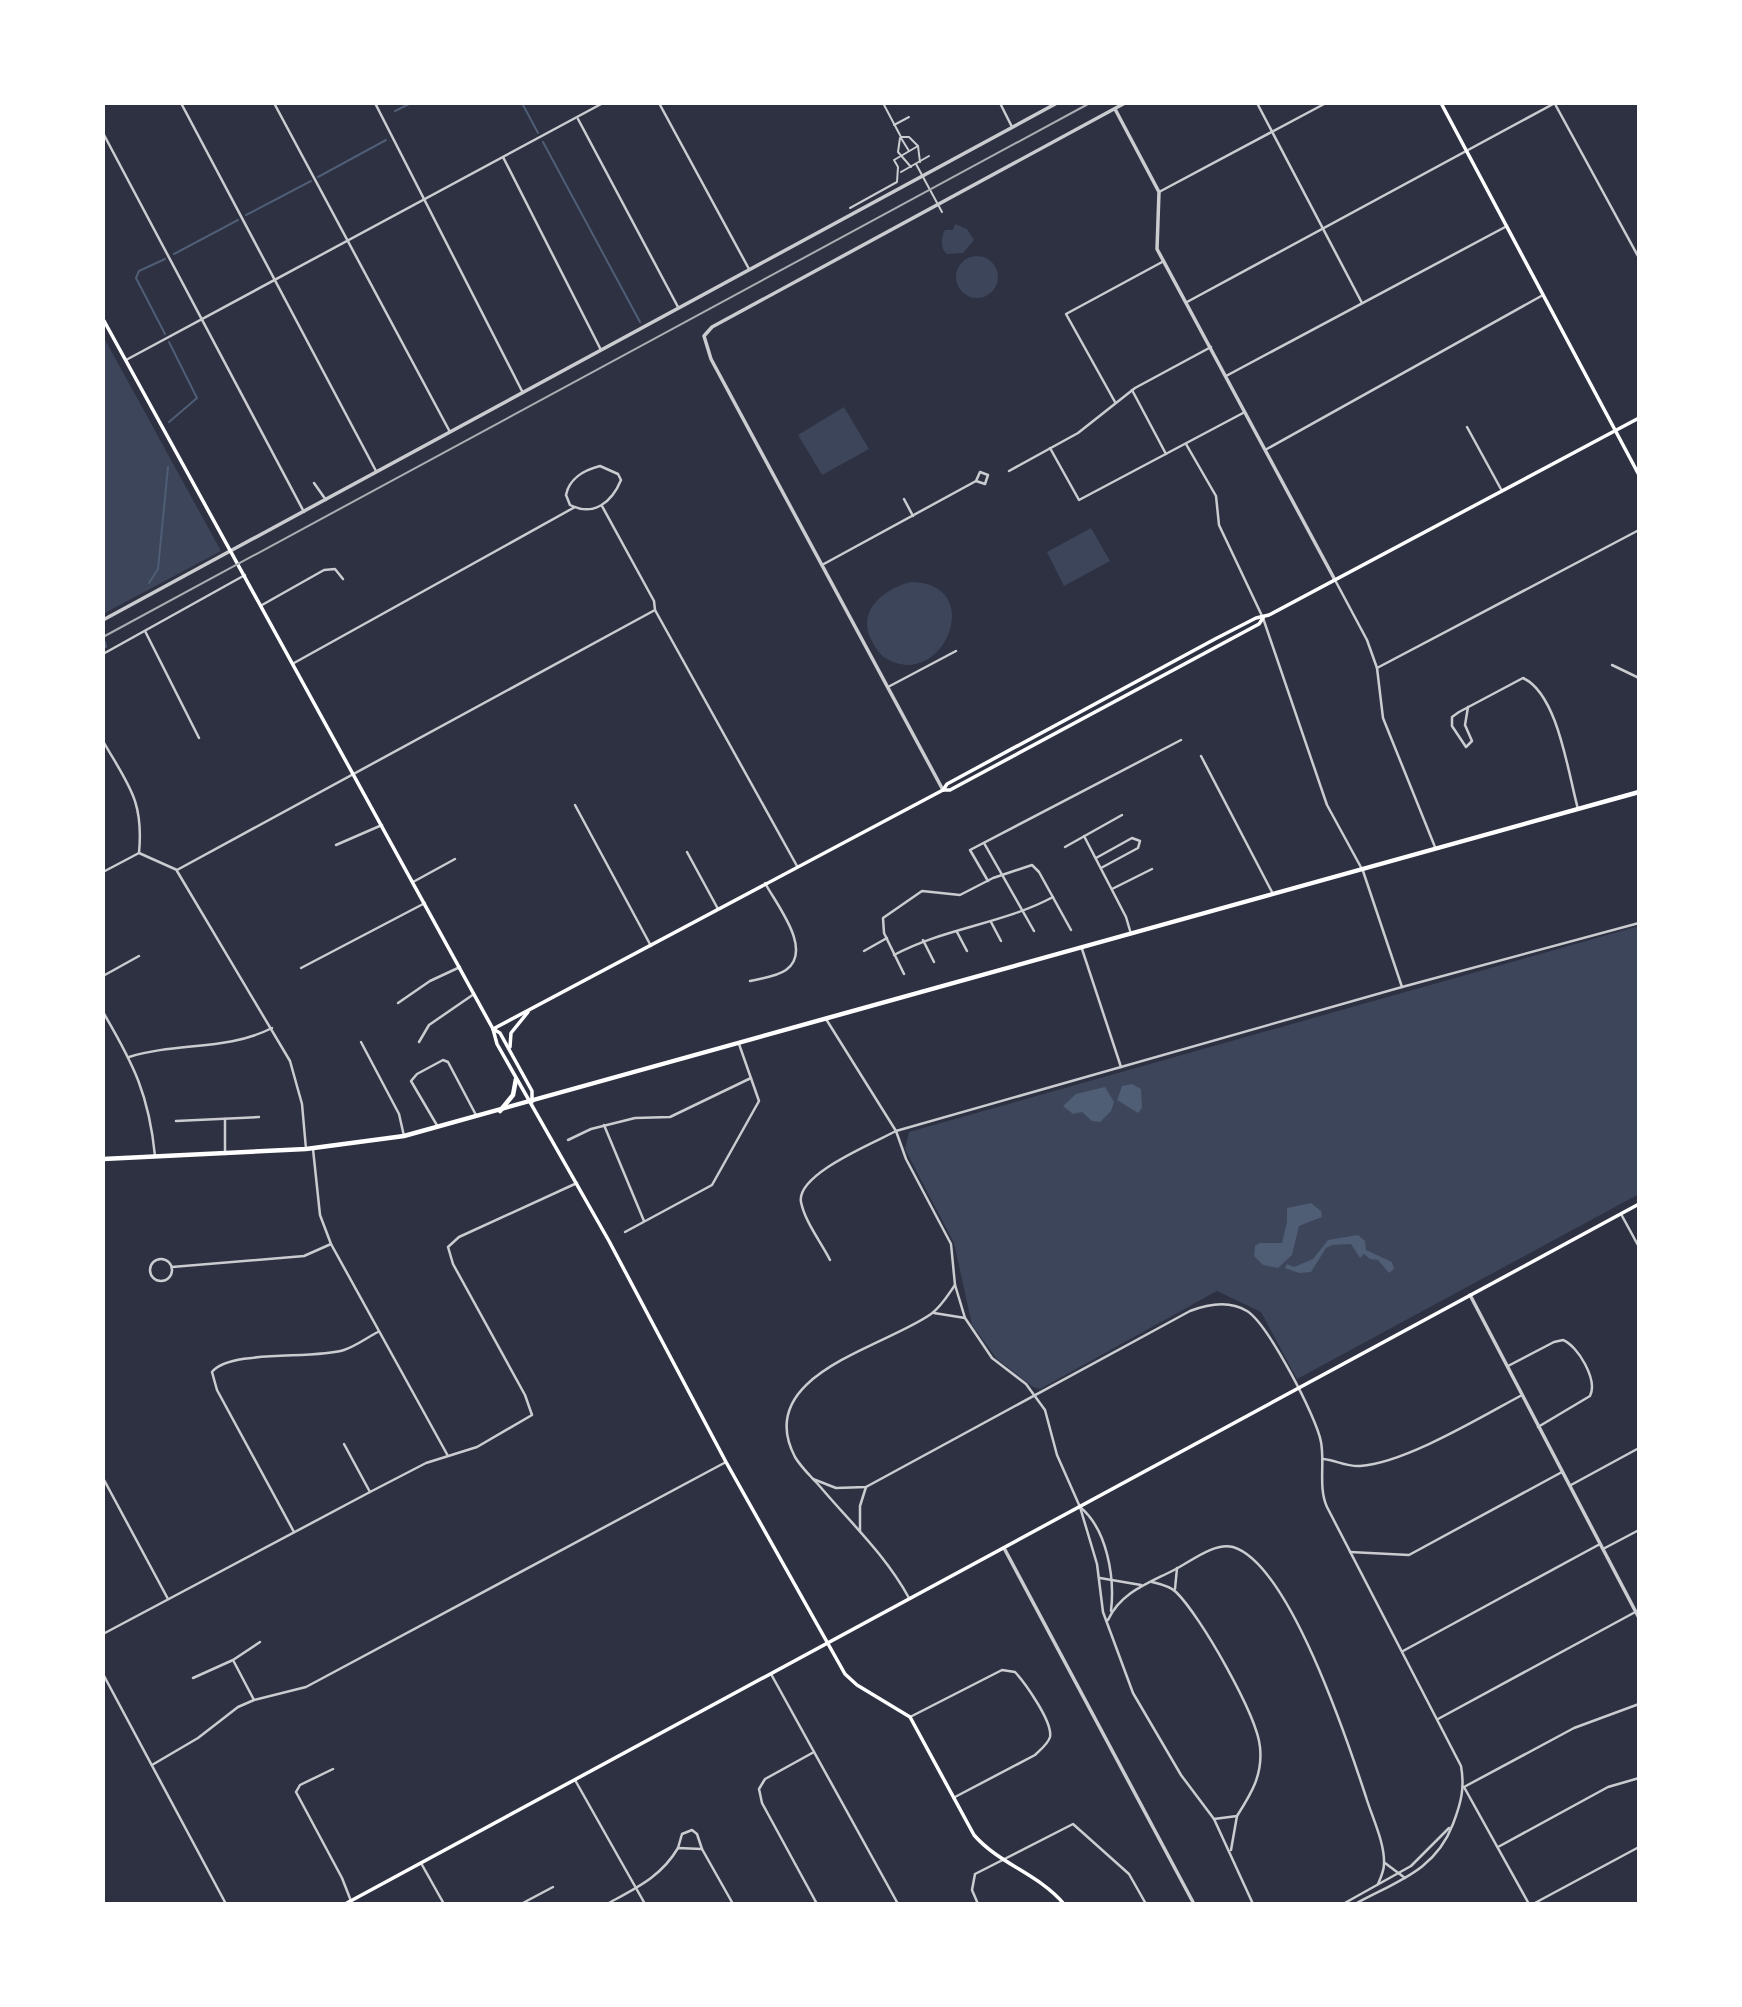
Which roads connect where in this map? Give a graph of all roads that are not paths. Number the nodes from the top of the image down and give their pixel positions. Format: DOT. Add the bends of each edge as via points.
graph roads {
  1 [pos="181,103"];
  2 [pos="274,103"];
  3 [pos="375,103"];
  4 [pos="603,103"];
  5 [pos="659,103"];
  6 [pos="883,103"];
  7 [pos="1000,103"];
  8 [pos="1056,103"];
  9 [pos="1112,103"];
  10 [pos="1125,103"];
  11 [pos="1257,103"];
  12 [pos="1326,103"];
  13 [pos="1441,103"];
  14 [pos="1555,103"];
  15 [pos="1115,109"];
  16 [pos="577,117"];
  17 [pos="909,117"];
  18 [pos="894,125"];
  19 [pos="1012,127"];
  20 [pos="103,132"];
  21 [pos="1272,132"];
  22 [pos="901,137"];
  23 [pos="918,146"];
  24 [pos="1466,150"];
  25 [pos="909,152"];
  26 [pos="929,156"];
  27 [pos="503,157"];
  28 [pos="900,157"];
  29 [pos="920,162"];
  30 [pos="916,164"];
  31 [pos="911,167"];
  32 [pos="901,172"];
  33 [pos="1159,192"];
  34 [pos="424,200"];
  35 [pos="850,208"];
  36 [pos="942,212"];
  37 [pos="1507,226"];
  38 [pos="1322,230"];
  39 [pos="348,240"];
  40 [pos="1639,258"];
  41 [pos="1164,261"];
  42 [pos="748,269"];
  43 [pos="275,280"];
  44 [pos="1543,295"];
  45 [pos="1186,302"];
  46 [pos="1362,303"];
  47 [pos="678,307"];
  48 [pos="201,318"];
  49 [pos="103,319"];
  50 [pos="1211,347"];
  51 [pos="601,350"];
  52 [pos="126,360"];
  53 [pos="1226,376"];
  54 [pos="1132,390"];
  55 [pos="523,393"];
  56 [pos="1115,402"];
  57 [pos="1245,412"];
  58 [pos="1639,418"];
  59 [pos="1466,427"];
  60 [pos="1615,430"];
  61 [pos="450,432"];
  62 [pos="1186,444"];
  63 [pos="1050,448"];
  64 [pos="1265,450"];
  65 [pos="1166,454"];
  66 [pos="376,471"];
  67 [pos="1009,471"];
  68 [pos="1639,475"];
  69 [pos="976,481"];
  70 [pos="314,483"];
  71 [pos="1502,491"];
  72 [pos="904,499"];
  73 [pos="326,500"];
  74 [pos="602,506"];
  75 [pos="575,507"];
  76 [pos="304,512"];
  77 [pos="913,516"];
  78 [pos="1639,530"];
  79 [pos="232,550"];
  80 [pos="822,565"];
  81 [pos="245,575"];
  82 [pos="343,579"];
  83 [pos="1335,580"];
  84 [pos="262,605"];
  85 [pos="655,610"];
  86 [pos="1264,618"];
  87 [pos="103,620"];
  88 [pos="145,631"];
  89 [pos="956,651"];
  90 [pos="103,654"];
  91 [pos="294,663"];
  92 [pos="1612,666"];
  93 [pos="1377,668"];
  94 [pos="1639,678"];
  95 [pos="888,687"];
  96 [pos="1468,707"];
  97 [pos="199,738"];
  98 [pos="1181,740"];
  99 [pos="103,741"];
  100 [pos="1201,755"];
  101 [pos="354,773"];
  102 [pos="943,790"];
  103 [pos="1639,792"];
  104 [pos="575,805"];
  105 [pos="1578,809"];
  106 [pos="1122,815"];
  107 [pos="382,825"];
  108 [pos="1084,836"];
  109 [pos="984,843"];
  110 [pos="336,845"];
  111 [pos="1065,847"];
  112 [pos="1435,849"];
  113 [pos="687,852"];
  114 [pos="139,853"];
  115 [pos="1096,858"];
  116 [pos="455,859"];
  117 [pos="797,866"];
  118 [pos="1101,868"];
  119 [pos="1152,869"];
  120 [pos="177,870"];
  121 [pos="1363,871"];
  122 [pos="103,872"];
  123 [pos="1001,877"];
  124 [pos="988,881"];
  125 [pos="413,882"];
  126 [pos="765,883"];
  127 [pos="1112,890"];
  128 [pos="1273,894"];
  129 [pos="1053,897"];
  130 [pos="425,903"];
  131 [pos="718,909"];
  132 [pos="1023,913"];
  133 [pos="991,922"];
  134 [pos="1639,923"];
  135 [pos="1071,930"];
  136 [pos="1034,931"];
  137 [pos="957,932"];
  138 [pos="1131,934"];
  139 [pos="887,938"];
  140 [pos="923,940"];
  141 [pos="1001,941"];
  142 [pos="651,946"];
  143 [pos="1082,949"];
  144 [pos="864,951"];
  145 [pos="967,951"];
  146 [pos="894,955"];
  147 [pos="139,957"];
  148 [pos="934,962"];
  149 [pos="460,967"];
  150 [pos="301,968"];
  151 [pos="904,974"];
  152 [pos="103,976"];
  153 [pos="750,981"];
  154 [pos="1402,987"];
  155 [pos="474,994"];
  156 [pos="398,1003"];
  157 [pos="535,1006"];
  158 [pos="103,1012"];
  159 [pos="826,1019"];
  160 [pos="272,1028"];
  161 [pos="493,1029"];
  162 [pos="361,1042"];
  163 [pos="419,1042"];
  164 [pos="738,1044"];
  165 [pos="510,1051"];
  166 [pos="129,1057"];
  167 [pos="1121,1067"];
  168 [pos="516,1079"];
  169 [pos="751,1079"];
  170 [pos="532,1102"];
  171 [pos="498,1112"];
  172 [pos="260,1117"];
  173 [pos="477,1118"];
  174 [pos="225,1119"];
  175 [pos="176,1121"];
  176 [pos="604,1125"];
  177 [pos="438,1127"];
  178 [pos="896,1131"];
  179 [pos="404,1136"];
  180 [pos="568,1140"];
  181 [pos="310,1149"];
  182 [pos="225,1154"];
  183 [pos="155,1156"];
  184 [pos="103,1159"];
  185 [pos="577,1183"];
  186 [pos="1639,1204"];
  187 [pos="1621,1214"];
  188 [pos="645,1221"];
  189 [pos="625,1232"];
  190 [pos="331,1244"];
  191 [pos="1639,1247"];
  192 [pos="830,1260"];
  193 [pos="172,1267"];
  194 [pos="955,1285"];
  195 [pos="1469,1296"];
  196 [pos="933,1313"];
  197 [pos="965,1318"];
  198 [pos="378,1332"];
  199 [pos="1507,1367"];
  200 [pos="1298,1389"];
  201 [pos="1522,1395"];
  202 [pos="1036,1396"];
  203 [pos="1538,1427"];
  204 [pos="344,1444"];
  205 [pos="1639,1448"];
  206 [pos="448,1456"];
  207 [pos="1323,1459"];
  208 [pos="726,1462"];
  209 [pos="1562,1472"];
  210 [pos="103,1478"];
  211 [pos="813,1479"];
  212 [pos="1569,1486"];
  213 [pos="866,1487"];
  214 [pos="370,1492"];
  215 [pos="1080,1507"];
  216 [pos="1639,1530"];
  217 [pos="860,1531"];
  218 [pos="294,1532"];
  219 [pos="1600,1544"];
  220 [pos="1004,1548"];
  221 [pos="1603,1549"];
  222 [pos="1350,1552"];
  223 [pos="1177,1569"];
  224 [pos="1099,1578"];
  225 [pos="1110,1578"];
  226 [pos="1152,1582"];
  227 [pos="1142,1585"];
  228 [pos="1175,1591"];
  229 [pos="909,1598"];
  230 [pos="168,1599"];
  231 [pos="1637,1610"];
  232 [pos="1639,1618"];
  233 [pos="1108,1620"];
  234 [pos="103,1634"];
  235 [pos="260,1642"];
  236 [pos="828,1643"];
  237 [pos="1403,1651"];
  238 [pos="233,1660"];
  239 [pos="103,1674"];
  240 [pos="771,1674"];
  241 [pos="193,1678"];
  242 [pos="254,1700"];
  243 [pos="1639,1704"];
  244 [pos="910,1717"];
  245 [pos="1438,1719"];
  246 [pos="814,1752"];
  247 [pos="152,1765"];
  248 [pos="333,1769"];
  249 [pos="1639,1778"];
  250 [pos="575,1780"];
  251 [pos="1464,1787"];
  252 [pos="955,1797"];
  253 [pos="1237,1816"];
  254 [pos="1214,1819"];
  255 [pos="1452,1826"];
  256 [pos="1498,1847"];
  257 [pos="1639,1847"];
  258 [pos="678,1848"];
  259 [pos="702,1849"];
  260 [pos="1231,1850"];
  261 [pos="1001,1860"];
  262 [pos="421,1863"];
  263 [pos="1385,1863"];
  264 [pos="1400,1873"];
  265 [pos="1405,1878"];
  266 [pos="1378,1884"];
  267 [pos="553,1887"];
  268 [pos="636,1888"];
  269 [pos="351,1901"];
  270 [pos="226,1904"];
  271 [pos="345,1904"];
  272 [pos="444,1904"];
  273 [pos="521,1904"];
  274 [pos="607,1904"];
  275 [pos="645,1904"];
  276 [pos="733,1904"];
  277 [pos="817,1904"];
  278 [pos="898,1904"];
  279 [pos="978,1904"];
  280 [pos="1064,1904"];
  281 [pos="1146,1904"];
  282 [pos="1194,1904"];
  283 [pos="1253,1904"];
  284 [pos="1343,1904"];
  285 [pos="1355,1904"];
  286 [pos="1531,1904"];
  1 -- 43 [label="street"];
  2 -- 39 [label="street"];
  3 -- 34 [label="street"];
  4 -- 16 [label="street"];
  5 -- 42 [label="street"];
  6 -- 18 [label="street"];
  7 -- 19 [label="street"];
  8 -- 19 [label="street"];
  9 -- 15 [label="street"];
  10 -- 15 [label="street"];
  11 -- 21 [label="street"];
  12 -- 21 [label="street"];
  13 -- 24 [label="main road"];
  14 -- 24 [label="street"];
  14 -- 40 [label="street"];
  15 -- 33 [label="street"];
  15 -- 80 [label="street" via="712,327 704,336 707,352"];
  16 -- 27 [label="street"];
  16 -- 47 [label="street"];
  17 -- 18 [label="street"];
  18 -- 22 [label="street"];
  19 -- 42 [label="street"];
  20 -- 48 [label="street"];
  21 -- 33 [label="street"];
  21 -- 38 [label="street"];
  22 -- 23 [label="street" via="909,137"];
  22 -- 25 [label="street"];
  22 -- 28 [label="street" via="897,144"];
  23 -- 25 [label="street"];
  23 -- 29 [label="street"];
  24 -- 37 [label="main road"];
  24 -- 38 [label="street"];
  25 -- 28 [label="street"];
  26 -- 29 [label="street"];
  27 -- 34 [label="street"];
  27 -- 51 [label="street"];
  28 -- 31 [label="street"];
  28 -- 35 [label="street" via="894,160 897,182"];
  29 -- 30 [label="street"];
  30 -- 31 [label="street"];
  30 -- 36 [label="street"];
  31 -- 32 [label="street"];
  33 -- 41 [label="street" via="1155,237"];
  34 -- 39 [label="street"];
  34 -- 55 [label="street"];
  37 -- 44 [label="main road"];
  37 -- 46 [label="street"];
  38 -- 45 [label="street"];
  38 -- 46 [label="street"];
  39 -- 43 [label="street"];
  39 -- 61 [label="street"];
  41 -- 45 [label="street"];
  41 -- 56 [label="street" via="1066,314"];
  42 -- 47 [label="street"];
  43 -- 48 [label="street"];
  43 -- 66 [label="street"];
  44 -- 60 [label="main road"];
  44 -- 64 [label="street"];
  45 -- 50 [label="street"];
  46 -- 53 [label="street"];
  47 -- 51 [label="street"];
  48 -- 52 [label="street"];
  48 -- 76 [label="street"];
  49 -- 52 [label="main road"];
  50 -- 53 [label="street"];
  50 -- 54 [label="street"];
  51 -- 55 [label="street"];
  52 -- 79 [label="main road"];
  53 -- 57 [label="street"];
  54 -- 56 [label="street"];
  54 -- 65 [label="street"];
  55 -- 61 [label="street"];
  56 -- 63 [label="street" via="1086,427"];
  57 -- 62 [label="street"];
  57 -- 64 [label="street"];
  58 -- 60 [label="main road"];
  59 -- 71 [label="street"];
  60 -- 68 [label="main road"];
  60 -- 71 [label="main road"];
  61 -- 66 [label="street"];
  62 -- 65 [label="street"];
  62 -- 86 [label="street" via="1216,496 1219,526"];
  63 -- 65 [label="street" via="1079,500"];
  63 -- 67 [label="street"];
  64 -- 83 [label="street"];
  66 -- 73 [label="street"];
  69 -- 77 [label="street"];
  70 -- 73 [label="street"];
  71 -- 83 [label="main road"];
  72 -- 77 [label="street"];
  73 -- 76 [label="street"];
  74 -- 75 [label="street"];
  74 -- 75 [label="street" via="621,481 614,470 600,466 582,473 568,486 567,500"];
  74 -- 85 [label="street"];
  75 -- 91 [label="street"];
  76 -- 79 [label="street"];
  77 -- 80 [label="street"];
  78 -- 93 [label="street"];
  79 -- 81 [label="main road"];
  79 -- 87 [label="street"];
  80 -- 95 [label="street"];
  81 -- 84 [label="main road"];
  81 -- 88 [label="street"];
  82 -- 84 [label="street" via="335,569 324,570"];
  83 -- 86 [label="main road"];
  83 -- 93 [label="street"];
  84 -- 91 [label="main road"];
  85 -- 101 [label="street"];
  85 -- 117 [label="street"];
  86 -- 102 [label="main road" via="1215,639"];
  86 -- 121 [label="street" via="1327,805"];
  88 -- 90 [label="street"];
  88 -- 97 [label="street"];
  89 -- 95 [label="street"];
  91 -- 101 [label="main road"];
  92 -- 94 [label="street"];
  93 -- 112 [label="street" via="1383,718"];
  95 -- 102 [label="street"];
  96 -- 96 [label="street" via="1451,720 1466,747 1472,741 1465,724"];
  96 -- 105 [label="street" via="1523,678 1536,684 1553,714"];
  98 -- 109 [label="street"];
  99 -- 114 [label="street" via="133,794 142,822"];
  100 -- 128 [label="street"];
  101 -- 107 [label="main road"];
  101 -- 120 [label="street"];
  102 -- 117 [label="main road"];
  103 -- 105 [label="main road"];
  104 -- 142 [label="street"];
  105 -- 112 [label="main road"];
  106 -- 108 [label="street"];
  107 -- 110 [label="street"];
  107 -- 125 [label="main road"];
  108 -- 111 [label="street"];
  108 -- 115 [label="street"];
  109 -- 123 [label="street"];
  109 -- 124 [label="street" via="970,850"];
  112 -- 121 [label="main road"];
  113 -- 131 [label="street"];
  114 -- 120 [label="street"];
  114 -- 122 [label="street"];
  115 -- 118 [label="street"];
  115 -- 118 [label="street" via="1132,838 1140,841 1138,848"];
  116 -- 125 [label="street"];
  117 -- 126 [label="main road"];
  118 -- 127 [label="street"];
  119 -- 127 [label="street"];
  120 -- 160 [label="street"];
  121 -- 128 [label="main road"];
  121 -- 154 [label="street"];
  123 -- 124 [label="street"];
  123 -- 129 [label="street" via="1032,865"];
  123 -- 132 [label="street"];
  124 -- 139 [label="street" via="960,895 922,891 883,918"];
  125 -- 130 [label="main road"];
  126 -- 131 [label="main road"];
  126 -- 153 [label="street" via="795,939 797,952 785,970"];
  127 -- 138 [label="street"];
  128 -- 138 [label="main road"];
  129 -- 132 [label="street"];
  129 -- 135 [label="street"];
  130 -- 149 [label="main road"];
  130 -- 150 [label="street"];
  131 -- 142 [label="main road"];
  132 -- 133 [label="street"];
  132 -- 136 [label="street"];
  133 -- 137 [label="street"];
  133 -- 141 [label="street"];
  134 -- 154 [label="street"];
  137 -- 140 [label="street"];
  137 -- 145 [label="street"];
  138 -- 143 [label="main road"];
  139 -- 144 [label="street"];
  139 -- 146 [label="street"];
  140 -- 146 [label="street"];
  140 -- 148 [label="street"];
  142 -- 157 [label="main road"];
  143 -- 159 [label="main road"];
  143 -- 167 [label="street"];
  146 -- 151 [label="street"];
  147 -- 152 [label="street"];
  149 -- 155 [label="main road"];
  149 -- 156 [label="street"];
  154 -- 167 [label="street"];
  155 -- 161 [label="main road"];
  155 -- 163 [label="street" via="429,1026"];
  157 -- 161 [label="main road"];
  157 -- 165 [label="main road" via="514,1027"];
  158 -- 166 [label="street"];
  159 -- 164 [label="main road"];
  159 -- 178 [label="street"];
  160 -- 166 [label="street" via="244,1041 160,1049"];
  160 -- 181 [label="street" via="297,1079"];
  161 -- 165 [label="main road"];
  161 -- 168 [label="main road"];
  162 -- 179 [label="street" via="399,1114"];
  164 -- 169 [label="street"];
  164 -- 170 [label="main road"];
  165 -- 170 [label="main road" via="532,1091"];
  166 -- 183 [label="street" via="144,1090"];
  167 -- 178 [label="street"];
  168 -- 170 [label="main road"];
  168 -- 171 [label="main road" via="513,1095"];
  169 -- 176 [label="street" via="670,1117"];
  169 -- 188 [label="street" via="759,1101 712,1185"];
  170 -- 171 [label="main road"];
  170 -- 185 [label="main road"];
  171 -- 173 [label="main road"];
  172 -- 174 [label="street"];
  173 -- 177 [label="main road"];
  173 -- 177 [label="street" via="445,1060 411,1081"];
  174 -- 175 [label="street"];
  174 -- 182 [label="street"];
  176 -- 180 [label="street"];
  176 -- 188 [label="street"];
  177 -- 179 [label="main road"];
  178 -- 192 [label="street" via="820,1172 805,1185 801,1193 804,1210"];
  178 -- 194 [label="street" via="951,1244"];
  179 -- 181 [label="main road"];
  181 -- 182 [label="main road"];
  181 -- 190 [label="street" via="320,1215"];
  182 -- 183 [label="main road"];
  183 -- 184 [label="main road"];
  185 -- 206 [label="street" via="459,1237 448,1247 453,1265 532,1415 477,1447"];
  185 -- 208 [label="main road"];
  186 -- 187 [label="main road"];
  187 -- 191 [label="street"];
  187 -- 195 [label="main road"];
  188 -- 189 [label="street"];
  190 -- 193 [label="street" via="304,1256"];
  190 -- 198 [label="street"];
  193 -- 193 [label="street" via="169,1279 163,1281 150,1270 163,1259"];
  194 -- 196 [label="street"];
  194 -- 197 [label="street"];
  195 -- 199 [label="street"];
  195 -- 200 [label="main road"];
  196 -- 197 [label="street"];
  196 -- 211 [label="street" via="813,1377 797,1393 787,1413 786,1433 796,1458"];
  197 -- 202 [label="street" via="992,1358"];
  198 -- 206 [label="street"];
  198 -- 218 [label="street" via="345,1350 237,1360 218,1365 212,1372 217,1390"];
  199 -- 201 [label="street"];
  199 -- 203 [label="street" via="1554,1342 1566,1341 1592,1380 1592,1393 1584,1401"];
  200 -- 202 [label="street" via="1275,1346 1248,1312 1208,1304"];
  200 -- 207 [label="street" via="1318,1431"];
  200 -- 215 [label="main road"];
  201 -- 203 [label="street"];
  201 -- 207 [label="street" via="1449,1434 1376,1463 1357,1466"];
  202 -- 213 [label="street"];
  202 -- 215 [label="street"];
  203 -- 209 [label="street"];
  204 -- 214 [label="street"];
  205 -- 212 [label="street"];
  206 -- 214 [label="street"];
  207 -- 222 [label="street" via="1324,1501"];
  208 -- 236 [label="main road"];
  208 -- 242 [label="street" via="306,1686"];
  209 -- 212 [label="street"];
  209 -- 222 [label="street" via="1409,1555"];
  210 -- 230 [label="street"];
  211 -- 213 [label="street" via="836,1488"];
  211 -- 217 [label="street"];
  212 -- 219 [label="street"];
  213 -- 217 [label="street"];
  214 -- 218 [label="street"];
  215 -- 220 [label="main road"];
  215 -- 224 [label="street"];
  215 -- 225 [label="street" via="1090,1515 1101,1537"];
  216 -- 221 [label="street"];
  217 -- 229 [label="street" via="893,1569"];
  218 -- 230 [label="street"];
  219 -- 221 [label="street"];
  219 -- 237 [label="street"];
  220 -- 229 [label="main road"];
  220 -- 282 [label="street"];
  221 -- 231 [label="street"];
  222 -- 237 [label="street"];
  223 -- 226 [label="street"];
  223 -- 228 [label="street"];
  223 -- 263 [label="street" via="1211,1550 1232,1547 1252,1559 1279,1591 1337,1714"];
  224 -- 225 [label="street"];
  224 -- 233 [label="street"];
  225 -- 227 [label="street"];
  225 -- 233 [label="street"];
  226 -- 227 [label="street"];
  226 -- 228 [label="street"];
  227 -- 233 [label="street"];
  228 -- 253 [label="street" via="1198,1620 1239,1693 1260,1744 1259,1774"];
  229 -- 236 [label="main road"];
  230 -- 234 [label="street"];
  231 -- 232 [label="street"];
  231 -- 245 [label="street"];
  233 -- 254 [label="street" via="1118,1656 1150,1725"];
  235 -- 238 [label="street"];
  236 -- 240 [label="main road"];
  236 -- 244 [label="main road" via="845,1674"];
  237 -- 245 [label="street"];
  238 -- 241 [label="street"];
  238 -- 242 [label="street"];
  239 -- 247 [label="street"];
  240 -- 246 [label="street"];
  240 -- 250 [label="main road"];
  242 -- 247 [label="street"];
  243 -- 251 [label="street" via="1574,1728"];
  244 -- 252 [label="main road"];
  244 -- 252 [label="street" via="1002,1670 1016,1671 1042,1714 1050,1736 1035,1755"];
  245 -- 251 [label="street" via="1459,1759"];
  246 -- 277 [label="street" via="765,1779 759,1789"];
  246 -- 278 [label="street"];
  247 -- 270 [label="street"];
  248 -- 269 [label="street" via="300,1785 296,1792"];
  249 -- 256 [label="street" via="1608,1787"];
  250 -- 262 [label="main road"];
  250 -- 268 [label="street"];
  251 -- 255 [label="street"];
  251 -- 256 [label="street"];
  252 -- 261 [label="main road" via="974,1835"];
  253 -- 254 [label="street"];
  253 -- 260 [label="street"];
  254 -- 260 [label="street"];
  255 -- 264 [label="street" via="1425,1856"];
  255 -- 265 [label="street" via="1440,1851"];
  256 -- 286 [label="street"];
  257 -- 286 [label="street"];
  258 -- 259 [label="street"];
  258 -- 259 [label="street" via="688,1830 697,1834"];
  258 -- 268 [label="street" via="661,1872"];
  259 -- 276 [label="street"];
  260 -- 283 [label="street"];
  261 -- 279 [label="street" via="975,1874 972,1890"];
  261 -- 280 [label="main road"];
  261 -- 281 [label="street" via="1073,1824 1129,1874"];
  262 -- 269 [label="main road"];
  262 -- 272 [label="street"];
  263 -- 264 [label="street"];
  263 -- 266 [label="street"];
  264 -- 265 [label="street"];
  264 -- 266 [label="street"];
  265 -- 285 [label="street"];
  266 -- 284 [label="street"];
  267 -- 273 [label="street"];
  268 -- 274 [label="street"];
  268 -- 275 [label="street"];
  269 -- 271 [label="main road"];
}
